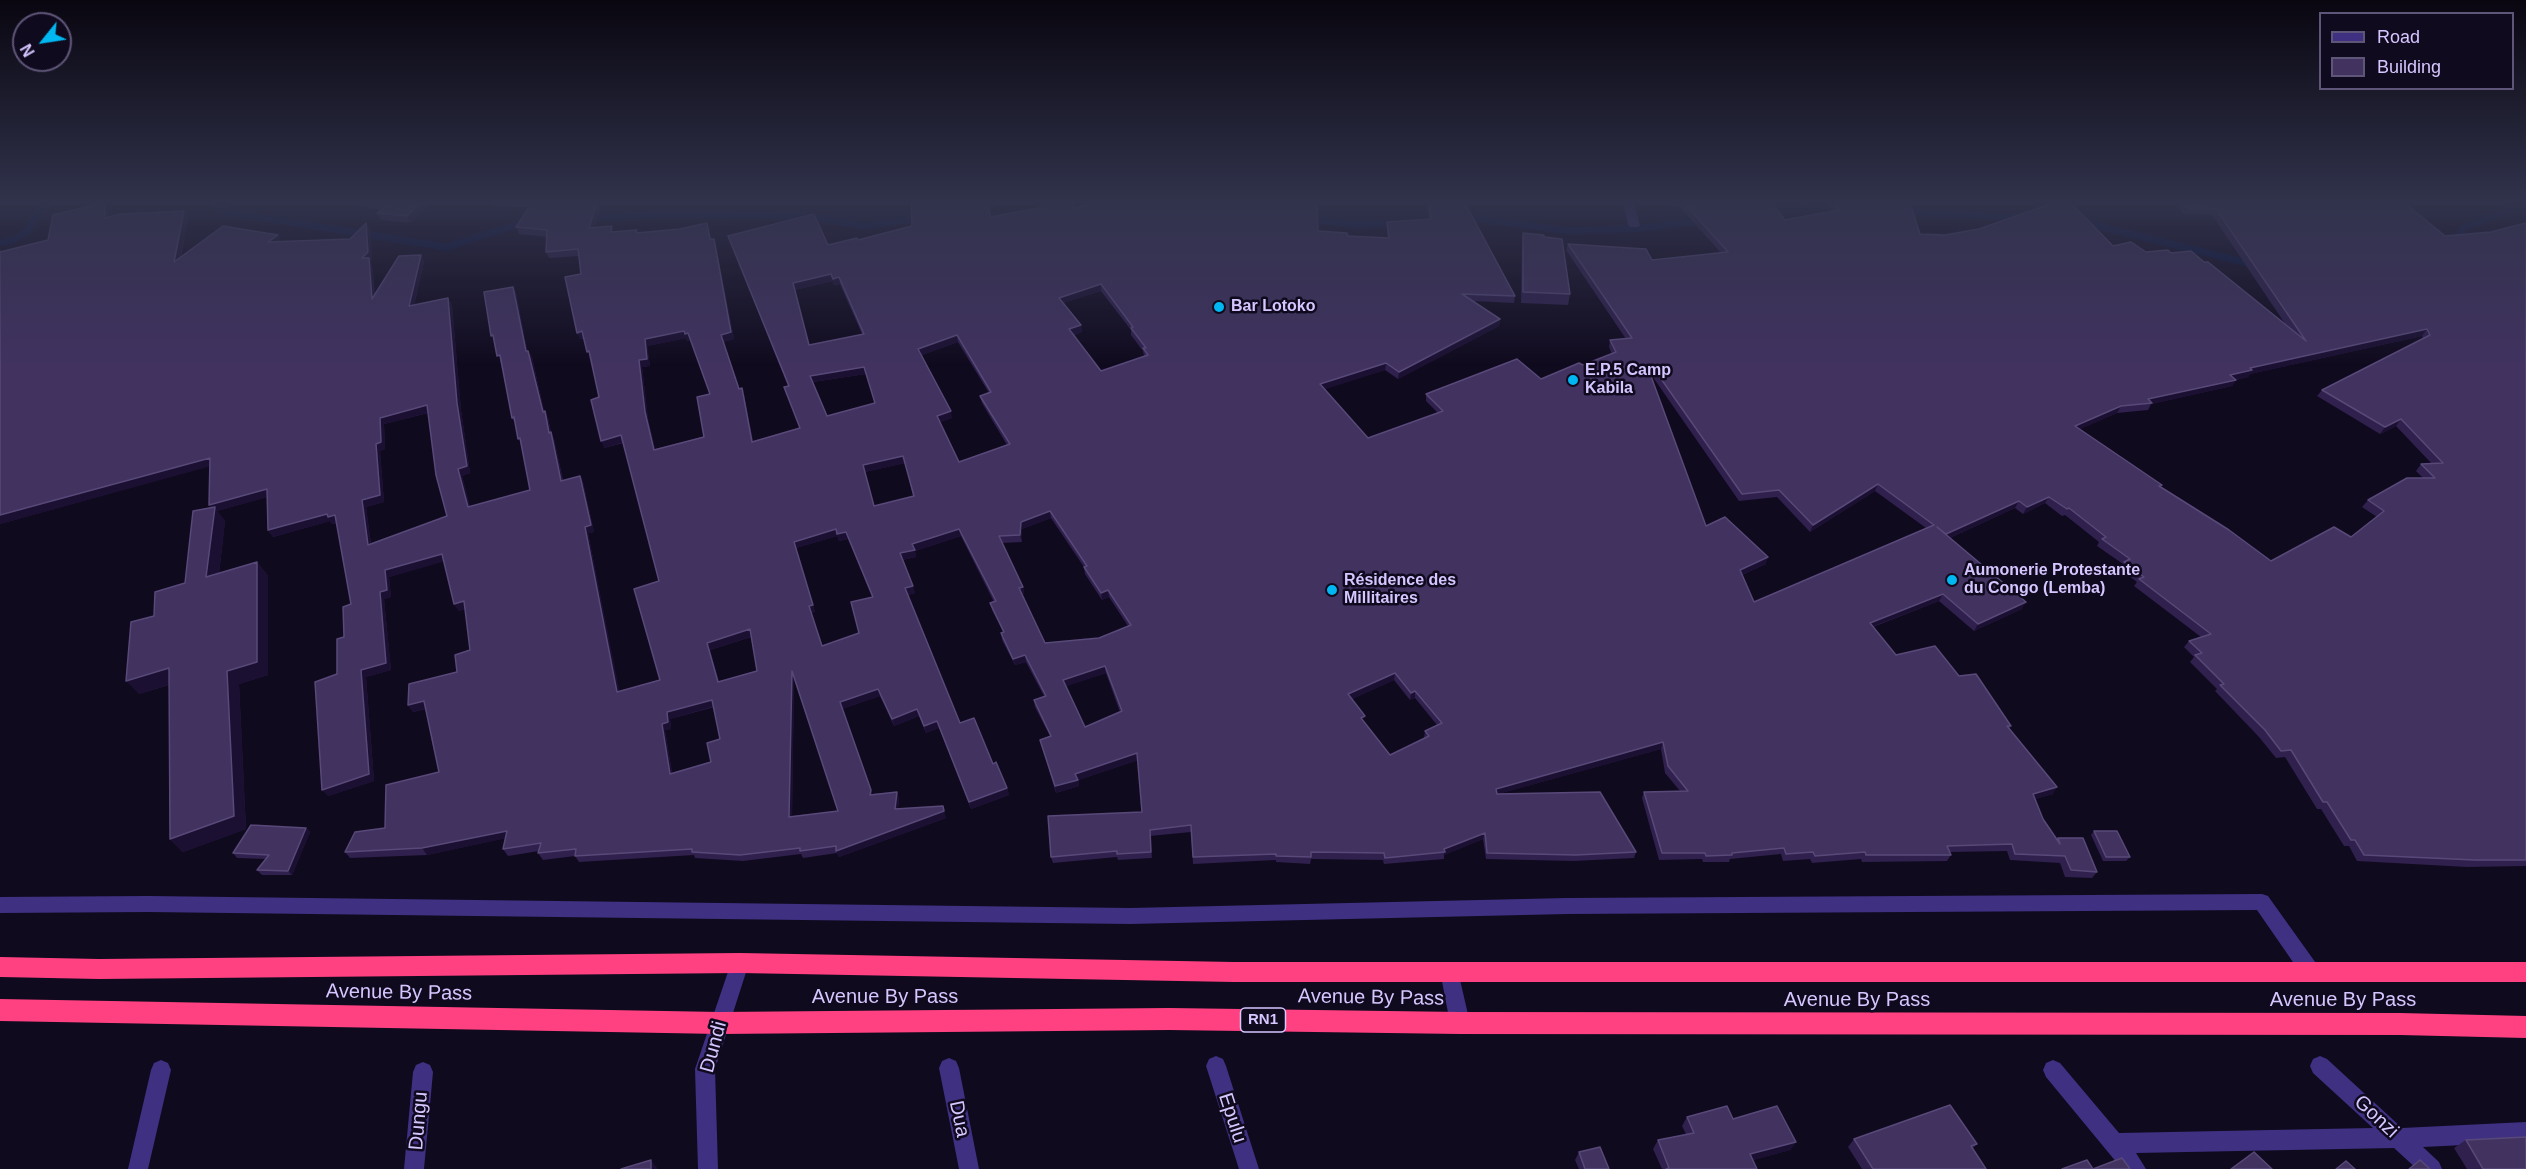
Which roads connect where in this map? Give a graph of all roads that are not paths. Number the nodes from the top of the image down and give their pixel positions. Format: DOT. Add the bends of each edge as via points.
graph roads {
  1 [pos="0,905"];
  2 [pos="740,963"];
  3 [pos="0,967"];
  4 [pos="1449,971"];
  5 [pos="2311,972"];
  6 [pos="2526,972"];
  7 [pos="0,1010"];
  8 [pos="720,1023"];
  9 [pos="1460,1023"];
  10 [pos="2526,1027"];
  11 [pos="1216,1066"];
  12 [pos="2320,1066"];
  13 [pos="949,1068"];
  14 [pos="161,1070"];
  15 [pos="2053,1070"];
  16 [pos="423,1072"];
  17 [pos="2526,1132"];
  18 [pos="2398,1138"];
  19 [pos="2114,1143"];
  20 [pos="138,1169"];
  21 [pos="414,1169"];
  22 [pos="708,1169"];
  23 [pos="969,1169"];
  24 [pos="1249,1169"];
  25 [pos="2136,1169"];
  26 [pos="2432,1169"];
  1 -- 5 [label="street" via="1130,916 1567,906 2262,902"];
  2 -- 3 [label="highway, Avenue By Pass"];
  2 -- 4 [label="highway, Avenue By Pass" via="1234,972"];
  2 -- 8 [label="street, Dundi"];
  4 -- 5 [label="highway, Avenue By Pass"];
  4 -- 9 [label="street"];
  5 -- 6 [label="highway, Avenue By Pass"];
  7 -- 8 [label="highway, Avenue By Pass / RN1"];
  8 -- 9 [label="highway, Avenue By Pass / RN1" via="1169,1019"];
  8 -- 22 [label="street, Dundi" via="705,1068"];
  9 -- 10 [label="highway, Avenue By Pass / RN1"];
  11 -- 24 [label="street, Epulu"];
  12 -- 18 [label="street, Gonzi"];
  13 -- 23 [label="street, Dua"];
  14 -- 20 [label="street"];
  15 -- 19 [label="street"];
  16 -- 21 [label="street, Dungu"];
  17 -- 18 [label="street"];
  18 -- 19 [label="street"];
  18 -- 26 [label="street, Gonzi"];
  19 -- 25 [label="street"];
}
